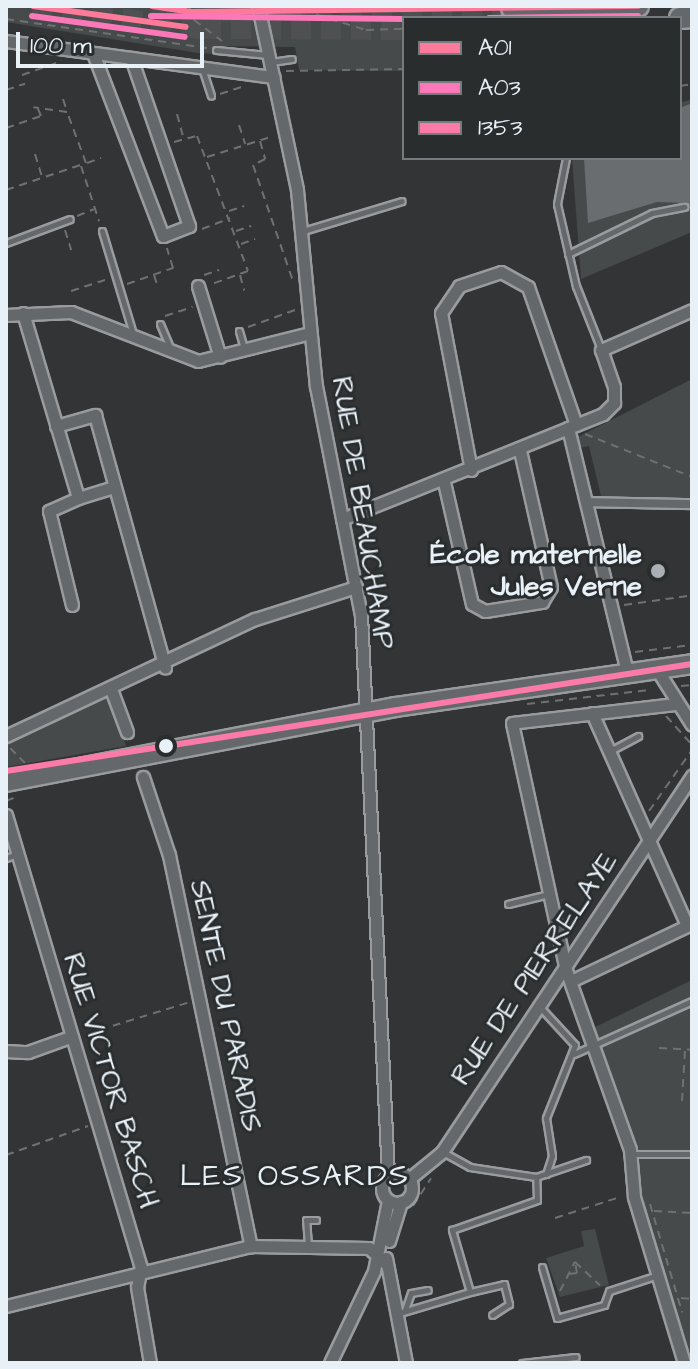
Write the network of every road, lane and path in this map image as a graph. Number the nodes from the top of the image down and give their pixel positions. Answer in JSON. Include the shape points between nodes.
{"nodes":[{"id":1,"x":189,"y":6,"type":"edge"},
{"id":2,"x":258,"y":6,"type":"edge"},
{"id":3,"x":289,"y":6,"type":"edge"},
{"id":4,"x":638,"y":6,"type":"edge"},
{"id":5,"x":512,"y":8,"type":"edge"},
{"id":6,"x":6,"y":19,"type":"edge"},
{"id":7,"x":402,"y":29,"type":"edge"},
{"id":8,"x":110,"y":33,"type":"junction"},
{"id":9,"x":6,"y":41,"type":"edge"},
{"id":10,"x":109,"y":42,"type":"dead end"},
{"id":11,"x":213,"y":49,"type":"joint"},
{"id":12,"x":69,"y":50,"type":"junction"},
{"id":13,"x":235,"y":52,"type":"junction"},
{"id":14,"x":93,"y":53,"type":"junction"},
{"id":15,"x":131,"y":58,"type":"junction"},
{"id":16,"x":292,"y":59,"type":"dead end"},
{"id":17,"x":272,"y":67,"type":"junction"},
{"id":18,"x":202,"y":68,"type":"junction"},
{"id":19,"x":402,"y":69,"type":"edge"},
{"id":20,"x":22,"y":75,"type":"dead end"},
{"id":21,"x":25,"y":84,"type":"dead end"},
{"id":22,"x":244,"y":87,"type":"dead end"},
{"id":23,"x":6,"y":90,"type":"edge"},
{"id":24,"x":211,"y":96,"type":"joint"},
{"id":25,"x":63,"y":99,"type":"dead end"},
{"id":26,"x":33,"y":107,"type":"dead end"},
{"id":27,"x":38,"y":108,"type":"junction"},
{"id":28,"x":67,"y":112,"type":"junction"},
{"id":29,"x":177,"y":114,"type":"dead end"},
{"id":30,"x":239,"y":125,"type":"dead end"},
{"id":31,"x":6,"y":128,"type":"edge"},
{"id":32,"x":286,"y":132,"type":"junction"},
{"id":33,"x":183,"y":138,"type":"junction"},
{"id":34,"x":260,"y":141,"type":"junction"},
{"id":35,"x":245,"y":145,"type":"junction"},
{"id":36,"x":162,"y":146,"type":"junction"},
{"id":37,"x":35,"y":154,"type":"dead end"},
{"id":38,"x":206,"y":157,"type":"junction"},
{"id":39,"x":101,"y":158,"type":"dead end"},
{"id":40,"x":566,"y":160,"type":"edge"},
{"id":41,"x":86,"y":163,"type":"junction"},
{"id":42,"x":80,"y":165,"type":"junction"},
{"id":43,"x":43,"y":178,"type":"junction"},
{"id":44,"x":6,"y":190,"type":"edge"},
{"id":45,"x":402,"y":201,"type":"dead end"},
{"id":46,"x":244,"y":206,"type":"dead end"},
{"id":47,"x":684,"y":207,"type":"dead end"},
{"id":48,"x":95,"y":208,"type":"junction"},
{"id":49,"x":228,"y":212,"type":"junction"},
{"id":50,"x":231,"y":218,"type":"junction"},
{"id":51,"x":70,"y":219,"type":"joint"},
{"id":52,"x":62,"y":222,"type":"junction"},
{"id":53,"x":189,"y":226,"type":"junction"},
{"id":54,"x":251,"y":226,"type":"dead end"},
{"id":55,"x":102,"y":231,"type":"joint"},
{"id":56,"x":235,"y":231,"type":"junction"},
{"id":57,"x":302,"y":231,"type":"junction"},
{"id":58,"x":163,"y":236,"type":"junction"},
{"id":59,"x":255,"y":239,"type":"dead end"},
{"id":60,"x":6,"y":243,"type":"edge"},
{"id":61,"x":240,"y":244,"type":"junction"},
{"id":62,"x":71,"y":250,"type":"dead end"},
{"id":63,"x":568,"y":254,"type":"junction"},
{"id":64,"x":154,"y":274,"type":"junction"},
{"id":65,"x":239,"y":274,"type":"junction"},
{"id":66,"x":116,"y":277,"type":"junction"},
{"id":67,"x":157,"y":284,"type":"dead end"},
{"id":68,"x":118,"y":287,"type":"junction"},
{"id":69,"x":198,"y":287,"type":"joint"},
{"id":70,"x":296,"y":289,"type":"dead end"},
{"id":71,"x":244,"y":290,"type":"dead end"},
{"id":72,"x":71,"y":291,"type":"dead end"},
{"id":73,"x":203,"y":304,"type":"junction"},
{"id":74,"x":301,"y":304,"type":"dead end"},
{"id":75,"x":692,"y":310,"type":"edge"},
{"id":76,"x":23,"y":313,"type":"junction"},
{"id":77,"x":6,"y":315,"type":"edge"},
{"id":78,"x":160,"y":324,"type":"joint"},
{"id":79,"x":239,"y":331,"type":"joint"},
{"id":80,"x":310,"y":333,"type":"junction"},
{"id":81,"x":134,"y":335,"type":"junction"},
{"id":82,"x":245,"y":350,"type":"junction"},
{"id":83,"x":601,"y":350,"type":"junction"},
{"id":84,"x":172,"y":352,"type":"junction"},
{"id":85,"x":220,"y":357,"type":"junction"},
{"id":86,"x":56,"y":426,"type":"junction"},
{"id":87,"x":572,"y":427,"type":"junction"},
{"id":88,"x":520,"y":451,"type":"junction"},
{"id":89,"x":471,"y":470,"type":"junction"},
{"id":90,"x":692,"y":477,"type":"edge"},
{"id":91,"x":444,"y":482,"type":"junction"},
{"id":92,"x":110,"y":488,"type":"junction"},
{"id":93,"x":78,"y":498,"type":"junction"},
{"id":94,"x":585,"y":502,"type":"junction"},
{"id":95,"x":692,"y":504,"type":"edge"},
{"id":96,"x":342,"y":519,"type":"junction"},
{"id":97,"x":356,"y":587,"type":"junction"},
{"id":98,"x":687,"y":596,"type":"dead end"},
{"id":99,"x":72,"y":605,"type":"dead end"},
{"id":100,"x":611,"y":608,"type":"junction"},
{"id":101,"x":692,"y":645,"type":"edge"},
{"id":102,"x":626,"y":663,"type":"junction"},
{"id":103,"x":692,"y":664,"type":"edge"},
{"id":104,"x":165,"y":667,"type":"junction"},
{"id":105,"x":656,"y":668,"type":"junction"},
{"id":106,"x":111,"y":689,"type":"junction"},
{"id":107,"x":675,"y":704,"type":"junction"},
{"id":108,"x":658,"y":706,"type":"junction"},
{"id":109,"x":365,"y":713,"type":"junction"},
{"id":110,"x":592,"y":713,"type":"junction"},
{"id":111,"x":692,"y":725,"type":"edge"},
{"id":112,"x":127,"y":732,"type":"dead end"},
{"id":113,"x":6,"y":736,"type":"edge"},
{"id":114,"x":638,"y":736,"type":"dead end"},
{"id":115,"x":692,"y":748,"type":"edge"},
{"id":116,"x":609,"y":751,"type":"junction"},
{"id":117,"x":82,"y":764,"type":"junction"},
{"id":118,"x":6,"y":771,"type":"edge"},
{"id":119,"x":692,"y":776,"type":"edge"},
{"id":120,"x":143,"y":777,"type":"dead end"},
{"id":121,"x":6,"y":782,"type":"edge"},
{"id":122,"x":6,"y":815,"type":"edge"},
{"id":123,"x":641,"y":823,"type":"junction"},
{"id":124,"x":649,"y":842,"type":"junction"},
{"id":125,"x":12,"y":856,"type":"edge"},
{"id":126,"x":549,"y":894,"type":"junction"},
{"id":127,"x":508,"y":904,"type":"dead end"},
{"id":128,"x":690,"y":924,"type":"edge"},
{"id":129,"x":570,"y":975,"type":"junction"},
{"id":130,"x":199,"y":1000,"type":"junction"},
{"id":131,"x":692,"y":1002,"type":"edge"},
{"id":132,"x":537,"y":1005,"type":"junction"},
{"id":133,"x":71,"y":1038,"type":"junction"},
{"id":134,"x":596,"y":1045,"type":"junction"},
{"id":135,"x":659,"y":1048,"type":"dead end"},
{"id":136,"x":685,"y":1050,"type":"junction"},
{"id":137,"x":692,"y":1050,"type":"edge"},
{"id":138,"x":6,"y":1051,"type":"edge"},
{"id":139,"x":574,"y":1054,"type":"junction"},
{"id":140,"x":682,"y":1101,"type":"dead end"},
{"id":141,"x":99,"y":1122,"type":"junction"},
{"id":142,"x":630,"y":1150,"type":"junction"},
{"id":143,"x":442,"y":1152,"type":"junction"},
{"id":144,"x":692,"y":1154,"type":"edge"},
{"id":145,"x":6,"y":1155,"type":"edge"},
{"id":146,"x":586,"y":1160,"type":"dead end"},
{"id":147,"x":546,"y":1174,"type":"junction"},
{"id":148,"x":388,"y":1176,"type":"junction"},
{"id":149,"x":536,"y":1177,"type":"junction"},
{"id":150,"x":409,"y":1179,"type":"junction"},
{"id":151,"x":634,"y":1197,"type":"junction"},
{"id":152,"x":395,"y":1201,"type":"junction"},
{"id":153,"x":653,"y":1211,"type":"dead end"},
{"id":154,"x":692,"y":1213,"type":"edge"},
{"id":155,"x":555,"y":1218,"type":"dead end"},
{"id":156,"x":316,"y":1220,"type":"dead end"},
{"id":157,"x":251,"y":1246,"type":"junction"},
{"id":158,"x":308,"y":1247,"type":"junction"},
{"id":159,"x":381,"y":1260,"type":"junction"},
{"id":160,"x":575,"y":1262,"type":"junction"},
{"id":161,"x":542,"y":1267,"type":"dead end"},
{"id":162,"x":139,"y":1275,"type":"junction"},
{"id":163,"x":567,"y":1275,"type":"junction"},
{"id":164,"x":659,"y":1275,"type":"junction"},
{"id":165,"x":428,"y":1290,"type":"dead end"},
{"id":166,"x":609,"y":1291,"type":"junction"},
{"id":167,"x":470,"y":1292,"type":"junction"},
{"id":168,"x":364,"y":1293,"type":"junction"},
{"id":169,"x":389,"y":1293,"type":"junction"},
{"id":170,"x":551,"y":1297,"type":"junction"},
{"id":171,"x":679,"y":1298,"type":"dead end"},
{"id":172,"x":692,"y":1299,"type":"edge"},
{"id":173,"x":6,"y":1306,"type":"edge"},
{"id":174,"x":400,"y":1313,"type":"junction"},
{"id":175,"x":492,"y":1315,"type":"dead end"},
{"id":176,"x":576,"y":1357,"type":"dead end"},
{"id":177,"x":150,"y":1363,"type":"edge"},
{"id":178,"x":330,"y":1363,"type":"edge"},
{"id":179,"x":406,"y":1363,"type":"edge"},
{"id":180,"x":522,"y":1363,"type":"edge"},
{"id":181,"x":684,"y":1363,"type":"edge"}],
"edges":[{"from":1,"to":13,"type":"path","via":[[194,20]]},
{"from":2,"to":17,"type":"street","name":"RUE DE BEAUCHAMP"},
{"from":3,"to":7,"type":"path","via":[[366,30]]},
{"from":4,"to":5,"type":"highway"},
{"from":6,"to":8,"type":"path"},
{"from":8,"to":10,"type":"path"},
{"from":8,"to":11,"type":"path"},
{"from":9,"to":12,"type":"street"},
{"from":11,"to":13,"type":"lane"},
{"from":12,"to":14,"type":"street"},
{"from":12,"to":20,"type":"path","via":[[67,60]]},
{"from":13,"to":17,"type":"lane"},
{"from":14,"to":15,"type":"street"},
{"from":14,"to":58,"type":"street"},
{"from":15,"to":18,"type":"street"},
{"from":15,"to":36,"type":"street"},
{"from":16,"to":17,"type":"lane"},
{"from":17,"to":18,"type":"street"},
{"from":17,"to":19,"type":"path"},
{"from":17,"to":32,"type":"street","name":"RUE DE BEAUCHAMP"},
{"from":18,"to":24,"type":"lane"},
{"from":21,"to":23,"type":"path"},
{"from":22,"to":24,"type":"path"},
{"from":25,"to":28,"type":"path"},
{"from":26,"to":27,"type":"path"},
{"from":27,"to":28,"type":"path"},
{"from":27,"to":31,"type":"path","via":[[41,116]]},
{"from":28,"to":41,"type":"path"},
{"from":29,"to":33,"type":"path"},
{"from":30,"to":35,"type":"path"},
{"from":32,"to":34,"type":"path"},
{"from":32,"to":57,"type":"street","name":"RUE DE BEAUCHAMP"},
{"from":33,"to":36,"type":"path"},
{"from":33,"to":38,"type":"path","via":[[197,136]]},
{"from":34,"to":35,"type":"path"},
{"from":34,"to":70,"type":"path","via":[[265,159],[253,165]]},
{"from":35,"to":38,"type":"path"},
{"from":36,"to":53,"type":"street"},
{"from":37,"to":43,"type":"path"},
{"from":38,"to":49,"type":"path"},
{"from":39,"to":41,"type":"path"},
{"from":40,"to":63,"type":"lane","via":[[557,204]]},
{"from":41,"to":42,"type":"path"},
{"from":42,"to":43,"type":"path"},
{"from":42,"to":48,"type":"path"},
{"from":43,"to":44,"type":"path"},
{"from":45,"to":57,"type":"lane"},
{"from":46,"to":49,"type":"path"},
{"from":47,"to":63,"type":"lane","via":[[652,213]]},
{"from":48,"to":51,"type":"path"},
{"from":48,"to":55,"type":"path"},
{"from":49,"to":50,"type":"path"},
{"from":50,"to":53,"type":"path","via":[[192,233]]},
{"from":50,"to":56,"type":"path"},
{"from":51,"to":52,"type":"lane"},
{"from":52,"to":60,"type":"lane"},
{"from":52,"to":62,"type":"path"},
{"from":53,"to":58,"type":"street"},
{"from":54,"to":56,"type":"path"},
{"from":55,"to":66,"type":"lane"},
{"from":56,"to":61,"type":"path"},
{"from":57,"to":80,"type":"street","name":"RUE DE BEAUCHAMP"},
{"from":58,"to":64,"type":"path","via":[[173,268]]},
{"from":59,"to":61,"type":"path"},
{"from":61,"to":65,"type":"path","via":[[248,271]]},
{"from":63,"to":83,"type":"lane"},
{"from":64,"to":67,"type":"path"},
{"from":64,"to":68,"type":"path"},
{"from":65,"to":69,"type":"path"},
{"from":65,"to":71,"type":"path"},
{"from":66,"to":68,"type":"lane"},
{"from":66,"to":72,"type":"path"},
{"from":68,"to":81,"type":"lane"},
{"from":69,"to":73,"type":"street"},
{"from":73,"to":78,"type":"path","via":[[159,318]]},
{"from":73,"to":85,"type":"street"},
{"from":74,"to":79,"type":"path"},
{"from":75,"to":83,"type":"street"},
{"from":76,"to":77,"type":"street"},
{"from":76,"to":81,"type":"street","via":[[71,312]]},
{"from":76,"to":86,"type":"street"},
{"from":78,"to":84,"type":"lane"},
{"from":79,"to":82,"type":"lane"},
{"from":80,"to":82,"type":"street"},
{"from":80,"to":96,"type":"street","name":"RUE DE BEAUCHAMP"},
{"from":81,"to":84,"type":"street"},
{"from":82,"to":85,"type":"street"},
{"from":83,"to":87,"type":"street","via":[[614,403]]},
{"from":84,"to":85,"type":"street","via":[[198,361]]},
{"from":86,"to":92,"type":"street","via":[[95,415],[113,475]]},
{"from":86,"to":93,"type":"street"},
{"from":87,"to":88,"type":"street"},
{"from":87,"to":89,"type":"street","via":[[528,287],[501,272],[459,286],[441,313]]},
{"from":87,"to":90,"type":"path"},
{"from":87,"to":94,"type":"street"},
{"from":88,"to":89,"type":"street"},
{"from":88,"to":91,"type":"street","via":[[551,587],[542,602],[485,611],[472,604]]},
{"from":89,"to":91,"type":"street"},
{"from":91,"to":96,"type":"street"},
{"from":92,"to":93,"type":"street"},
{"from":92,"to":104,"type":"street"},
{"from":93,"to":99,"type":"street","via":[[49,511]]},
{"from":94,"to":95,"type":"street"},
{"from":94,"to":100,"type":"street"},
{"from":96,"to":97,"type":"street","name":"RUE DE BEAUCHAMP"},
{"from":97,"to":104,"type":"street","via":[[255,619]]},
{"from":97,"to":109,"type":"street","name":"RUE DE BEAUCHAMP"},
{"from":98,"to":100,"type":"path"},
{"from":100,"to":102,"type":"street"},
{"from":101,"to":102,"type":"path"},
{"from":102,"to":105,"type":"main road"},
{"from":102,"to":109,"type":"main road"},
{"from":103,"to":105,"type":"main road"},
{"from":104,"to":106,"type":"street"},
{"from":105,"to":107,"type":"street"},
{"from":106,"to":112,"type":"street"},
{"from":106,"to":113,"type":"street"},
{"from":107,"to":108,"type":"street"},
{"from":107,"to":111,"type":"street"},
{"from":108,"to":110,"type":"street"},
{"from":108,"to":115,"type":"path"},
{"from":109,"to":117,"type":"main road"},
{"from":109,"to":148,"type":"street","name":"RUE DE BEAUCHAMP"},
{"from":110,"to":116,"type":"street"},
{"from":110,"to":126,"type":"street","via":[[512,723]]},
{"from":114,"to":116,"type":"lane"},
{"from":115,"to":123,"type":"path"},
{"from":116,"to":123,"type":"street"},
{"from":117,"to":118,"type":"main road"},
{"from":117,"to":121,"type":"main road"},
{"from":119,"to":124,"type":"street","name":"RUE DE PIERRELAYE"},
{"from":120,"to":130,"type":"street","name":"SENTE DU PARADIS","via":[[169,855]]},
{"from":122,"to":125,"type":"street","name":"RUE VICTOR BASCH"},
{"from":123,"to":124,"type":"street"},
{"from":124,"to":128,"type":"street"},
{"from":124,"to":129,"type":"street","name":"RUE DE PIERRELAYE"},
{"from":125,"to":133,"type":"street","name":"RUE VICTOR BASCH"},
{"from":126,"to":127,"type":"lane"},
{"from":126,"to":129,"type":"street"},
{"from":128,"to":129,"type":"street"},
{"from":129,"to":132,"type":"street","name":"RUE DE PIERRELAYE"},
{"from":129,"to":134,"type":"street"},
{"from":130,"to":133,"type":"path"},
{"from":130,"to":157,"type":"street","name":"SENTE DU PARADIS"},
{"from":131,"to":134,"type":"lane"},
{"from":132,"to":139,"type":"lane","via":[[568,1031]]},
{"from":132,"to":143,"type":"street","name":"RUE DE PIERRELAYE"},
{"from":133,"to":138,"type":"street","via":[[28,1052]]},
{"from":133,"to":141,"type":"street","name":"RUE VICTOR BASCH"},
{"from":134,"to":139,"type":"lane"},
{"from":134,"to":142,"type":"street"},
{"from":135,"to":136,"type":"path"},
{"from":136,"to":137,"type":"path"},
{"from":136,"to":140,"type":"path"},
{"from":139,"to":147,"type":"lane","via":[[548,1107]]},
{"from":141,"to":145,"type":"path"},
{"from":141,"to":162,"type":"street","name":"RUE VICTOR BASCH"},
{"from":142,"to":144,"type":"lane"},
{"from":142,"to":151,"type":"street"},
{"from":143,"to":149,"type":"lane","via":[[470,1167]]},
{"from":143,"to":150,"type":"street","name":"RUE DE PIERRELAYE"},
{"from":146,"to":147,"type":"lane"},
{"from":147,"to":149,"type":"lane"},
{"from":148,"to":150,"type":"street"},
{"from":148,"to":152,"type":"street","name":"RUE DE BEAUCHAMP","via":[[382,1186]]},
{"from":149,"to":167,"type":"lane","via":[[533,1205],[452,1230]]},
{"from":150,"to":152,"type":"street","via":[[410,1195]]},
{"from":151,"to":155,"type":"path"},
{"from":151,"to":164,"type":"street"},
{"from":152,"to":159,"type":"street"},
{"from":153,"to":154,"type":"path"},
{"from":156,"to":158,"type":"lane","via":[[306,1220]]},
{"from":157,"to":158,"type":"street"},
{"from":157,"to":162,"type":"street"},
{"from":158,"to":159,"type":"street","via":[[369,1248]]},
{"from":159,"to":168,"type":"street"},
{"from":159,"to":169,"type":"street"},
{"from":160,"to":163,"type":"path"},
{"from":160,"to":163,"type":"path","via":[[577,1273]]},
{"from":160,"to":166,"type":"path"},
{"from":161,"to":170,"type":"lane"},
{"from":162,"to":173,"type":"street"},
{"from":162,"to":177,"type":"street","name":"RUE VICTOR BASCH"},
{"from":163,"to":170,"type":"path","via":[[568,1283]]},
{"from":164,"to":166,"type":"lane"},
{"from":164,"to":181,"type":"street"},
{"from":165,"to":174,"type":"lane","via":[[411,1293]]},
{"from":166,"to":170,"type":"lane","via":[[604,1305],[557,1318]]},
{"from":167,"to":174,"type":"lane"},
{"from":167,"to":175,"type":"lane","via":[[504,1284],[509,1304]]},
{"from":168,"to":169,"type":"street","via":[[380,1285]]},
{"from":168,"to":178,"type":"street"},
{"from":169,"to":174,"type":"street"},
{"from":171,"to":172,"type":"path"},
{"from":174,"to":179,"type":"street"},
{"from":176,"to":180,"type":"lane"}]}
